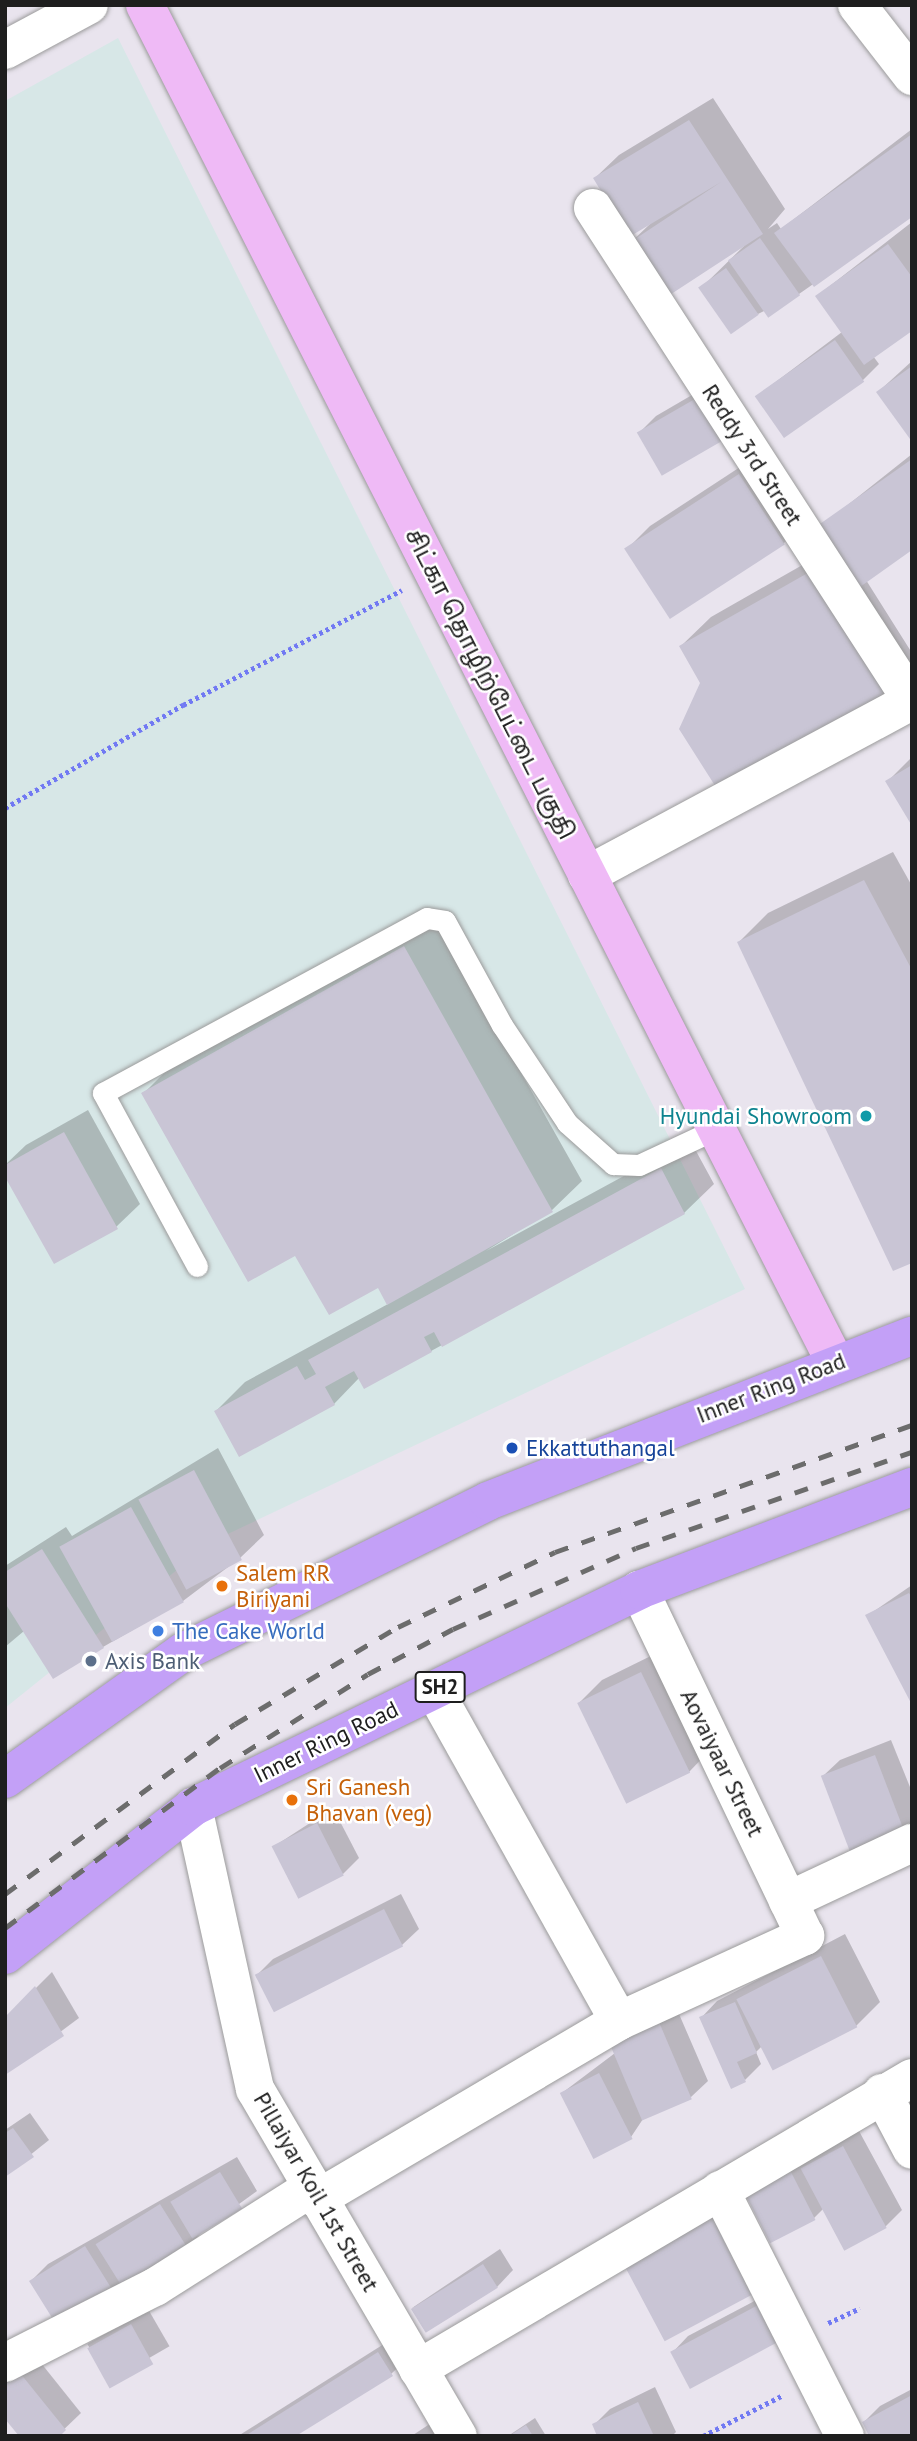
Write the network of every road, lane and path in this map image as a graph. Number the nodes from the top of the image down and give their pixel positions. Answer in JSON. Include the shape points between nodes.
{"nodes":[{"id":1,"x":89,"y":5,"type":"edge"},
{"id":2,"x":145,"y":5,"type":"edge"},
{"id":3,"x":857,"y":5,"type":"edge"},
{"id":4,"x":5,"y":50,"type":"edge"},
{"id":5,"x":912,"y":76,"type":"edge"},
{"id":6,"x":593,"y":208,"type":"dead end"},
{"id":7,"x":434,"y":574,"type":"junction"},
{"id":8,"x":912,"y":701,"type":"edge"},
{"id":9,"x":5,"y":808,"type":"edge"},
{"id":10,"x":587,"y":875,"type":"junction"},
{"id":11,"x":716,"y":1129,"type":"junction"},
{"id":12,"x":197,"y":1266,"type":"dead end"},
{"id":13,"x":912,"y":1336,"type":"edge"},
{"id":14,"x":835,"y":1362,"type":"junction"},
{"id":15,"x":912,"y":1487,"type":"edge"},
{"id":16,"x":639,"y":1590,"type":"junction"},
{"id":17,"x":434,"y":1690,"type":"junction"},
{"id":18,"x":5,"y":1779,"type":"edge"},
{"id":19,"x":193,"y":1807,"type":"junction"},
{"id":20,"x":912,"y":1843,"type":"edge"},
{"id":21,"x":788,"y":1901,"type":"junction"},
{"id":22,"x":5,"y":1955,"type":"edge"},
{"id":23,"x":619,"y":2021,"type":"junction"},
{"id":24,"x":897,"y":2085,"type":"edge"},
{"id":25,"x":912,"y":2150,"type":"edge"},
{"id":26,"x":720,"y":2190,"type":"junction"},
{"id":27,"x":314,"y":2194,"type":"junction"},
{"id":28,"x":5,"y":2363,"type":"edge"},
{"id":29,"x":418,"y":2370,"type":"junction"},
{"id":30,"x":816,"y":2379,"type":"junction"},
{"id":31,"x":458,"y":2436,"type":"edge"},
{"id":32,"x":703,"y":2436,"type":"edge"},
{"id":33,"x":845,"y":2436,"type":"edge"}],
"edges":[{"from":1,"to":4,"type":"street"},
{"from":2,"to":7,"type":"street","name":"சிட்கா தொழிற்பேட்டை பகுதி"},
{"from":3,"to":5,"type":"street"},
{"from":6,"to":8,"type":"street","name":"Reddy 3rd Street"},
{"from":7,"to":9,"type":"path","via":[[183,705]]},
{"from":7,"to":10,"type":"street","name":"சிட்கா தொழிற்பேட்டை பகுதி"},
{"from":8,"to":10,"type":"street"},
{"from":10,"to":11,"type":"street","name":"சிட்கா தொழிற்பேட்டை பகுதி"},
{"from":11,"to":12,"type":"lane","via":[[639,1165],[613,1164],[567,1123],[502,1025],[446,921],[427,918],[103,1093]]},
{"from":11,"to":14,"type":"street","name":"சிட்கா தொழிற்பேட்டை பகுதி"},
{"from":13,"to":14,"type":"main road","name":"Inner Ring Road"},
{"from":14,"to":18,"type":"main road","name":"Inner Ring Road","via":[[488,1501],[183,1652]]},
{"from":15,"to":16,"type":"main road","name":"Inner Ring Road","number":"SH2"},
{"from":16,"to":17,"type":"main road","name":"Inner Ring Road","number":"SH2"},
{"from":16,"to":21,"type":"street","name":"Aovaiyaar Street"},
{"from":17,"to":19,"type":"main road","name":"Inner Ring Road","number":"SH2"},
{"from":17,"to":23,"type":"street"},
{"from":19,"to":22,"type":"main road","name":"Inner Ring Road","number":"SH2"},
{"from":19,"to":27,"type":"street","name":"Pillaiyar Koil 1st Street","via":[[255,2089]]},
{"from":20,"to":21,"type":"street"},
{"from":21,"to":23,"type":"street","name":"Aovaiyaar Street","via":[[805,1936]]},
{"from":23,"to":27,"type":"street"},
{"from":24,"to":25,"type":"street"},
{"from":24,"to":26,"type":"street"},
{"from":26,"to":29,"type":"street"},
{"from":26,"to":30,"type":"street"},
{"from":27,"to":28,"type":"street","via":[[155,2287]]},
{"from":27,"to":29,"type":"street","name":"Pillaiyar Koil 1st Street"},
{"from":29,"to":31,"type":"street","name":"Pillaiyar Koil 1st Street"},
{"from":30,"to":32,"type":"path"},
{"from":30,"to":33,"type":"street"}]}
